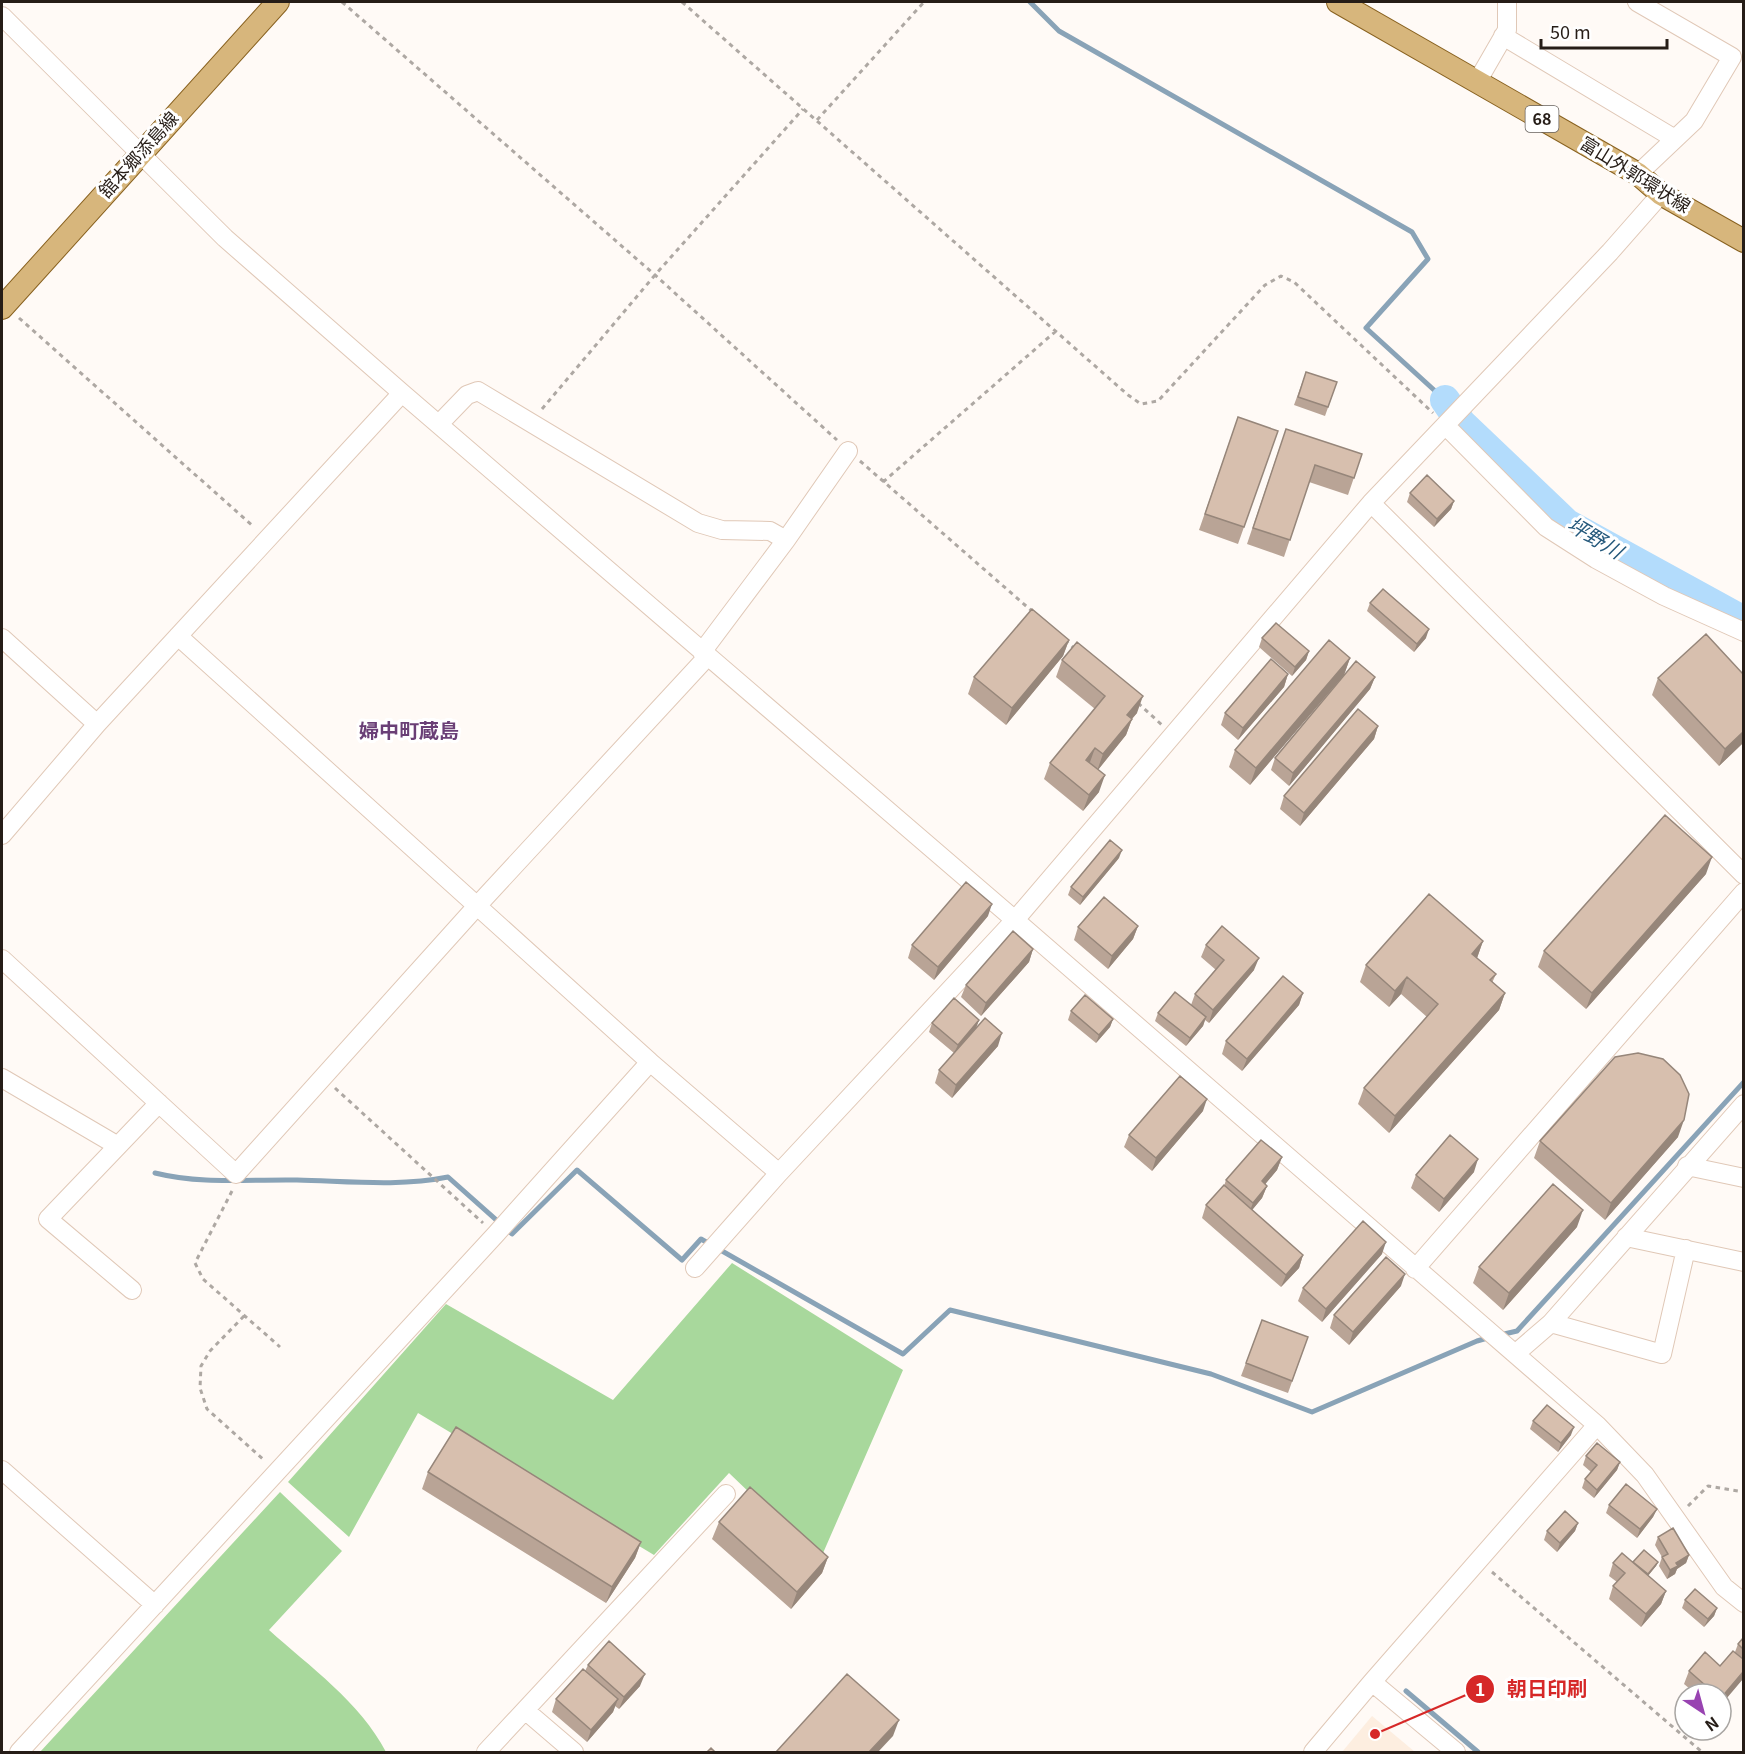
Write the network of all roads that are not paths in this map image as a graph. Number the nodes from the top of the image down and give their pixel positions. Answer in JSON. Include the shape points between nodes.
{"nodes":[{"id":1,"x":278,"y":2,"type":"edge"},
{"id":2,"x":1338,"y":2,"type":"edge"},
{"id":3,"x":1507,"y":2,"type":"edge"},
{"id":4,"x":1637,"y":2,"type":"edge"},
{"id":5,"x":2,"y":16,"type":"edge"},
{"id":6,"x":1503,"y":36,"type":"junction"},
{"id":7,"x":1477,"y":81,"type":"junction"},
{"id":8,"x":1675,"y":139,"type":"junction"},
{"id":9,"x":141,"y":154,"type":"junction"},
{"id":10,"x":1638,"y":174,"type":"junction"},
{"id":11,"x":1661,"y":194,"type":"junction"},
{"id":12,"x":1743,"y":241,"type":"edge"},
{"id":13,"x":3,"y":307,"type":"edge"},
{"id":14,"x":402,"y":393,"type":"junction"},
{"id":15,"x":439,"y":424,"type":"junction"},
{"id":16,"x":1446,"y":426,"type":"junction"},
{"id":17,"x":848,"y":451,"type":"road end"},
{"id":18,"x":1371,"y":503,"type":"junction"},
{"id":19,"x":786,"y":540,"type":"junction"},
{"id":20,"x":1743,"y":632,"type":"edge"},
{"id":21,"x":178,"y":636,"type":"junction"},
{"id":22,"x":2,"y":638,"type":"edge"},
{"id":23,"x":705,"y":654,"type":"junction"},
{"id":24,"x":97,"y":724,"type":"junction"},
{"id":25,"x":2,"y":835,"type":"edge"},
{"id":26,"x":1743,"y":875,"type":"edge"},
{"id":27,"x":1743,"y":892,"type":"edge"},
{"id":28,"x":476,"y":907,"type":"junction"},
{"id":29,"x":1015,"y":920,"type":"junction"},
{"id":30,"x":2,"y":959,"type":"edge"},
{"id":31,"x":650,"y":1062,"type":"junction"},
{"id":32,"x":2,"y":1078,"type":"edge"},
{"id":33,"x":159,"y":1103,"type":"junction"},
{"id":34,"x":1743,"y":1104,"type":"edge"},
{"id":35,"x":118,"y":1146,"type":"junction"},
{"id":36,"x":1687,"y":1166,"type":"junction"},
{"id":37,"x":779,"y":1173,"type":"junction"},
{"id":38,"x":1743,"y":1178,"type":"edge"},
{"id":39,"x":1626,"y":1237,"type":"junction"},
{"id":40,"x":1686,"y":1249,"type":"junction"},
{"id":41,"x":1743,"y":1262,"type":"edge"},
{"id":42,"x":695,"y":1268,"type":"dead end"},
{"id":43,"x":1415,"y":1269,"type":"junction"},
{"id":44,"x":132,"y":1290,"type":"dead end"},
{"id":45,"x":1551,"y":1323,"type":"junction"},
{"id":46,"x":1515,"y":1354,"type":"junction"},
{"id":47,"x":1597,"y":1425,"type":"junction"},
{"id":48,"x":2,"y":1470,"type":"edge"},
{"id":49,"x":726,"y":1494,"type":"dead end"},
{"id":50,"x":1743,"y":1603,"type":"edge"},
{"id":51,"x":155,"y":1605,"type":"junction"},
{"id":52,"x":1372,"y":1682,"type":"junction"},
{"id":53,"x":526,"y":1711,"type":"junction"},
{"id":54,"x":19,"y":1752,"type":"edge"},
{"id":55,"x":486,"y":1752,"type":"edge"},
{"id":56,"x":574,"y":1752,"type":"edge"},
{"id":57,"x":1313,"y":1752,"type":"edge"},
{"id":58,"x":1456,"y":1752,"type":"edge"}],
"edges":[{"from":1,"to":9,"type":"main road","name":"舘本郷添島線"},
{"from":2,"to":7,"type":"main road","name":"富山外郭環状線","number":"68"},
{"from":3,"to":6,"type":"street","via":[[1507,30]]},
{"from":4,"to":8,"type":"street","via":[[1732,57],[1694,121]]},
{"from":5,"to":9,"type":"street"},
{"from":6,"to":7,"type":"street"},
{"from":6,"to":8,"type":"street"},
{"from":7,"to":10,"type":"main road","name":"富山外郭環状線","number":"68"},
{"from":8,"to":10,"type":"street"},
{"from":9,"to":13,"type":"main road","name":"舘本郷添島線"},
{"from":9,"to":14,"type":"street","via":[[225,238]]},
{"from":10,"to":11,"type":"main road","name":"富山外郭環状線","number":"68"},
{"from":11,"to":12,"type":"main road","name":"富山外郭環状線","number":"68"},
{"from":11,"to":16,"type":"street"},
{"from":14,"to":15,"type":"street"},
{"from":14,"to":21,"type":"street"},
{"from":15,"to":19,"type":"street","via":[[467,395],[478,391],[698,523],[722,531],[771,531]]},
{"from":15,"to":23,"type":"street"},
{"from":16,"to":18,"type":"street"},
{"from":16,"to":20,"type":"street","via":[[1546,527],[1664,596]]},
{"from":17,"to":19,"type":"street"},
{"from":18,"to":26,"type":"street"},
{"from":18,"to":29,"type":"street"},
{"from":19,"to":23,"type":"street"},
{"from":21,"to":24,"type":"street"},
{"from":21,"to":28,"type":"street"},
{"from":22,"to":24,"type":"street"},
{"from":23,"to":28,"type":"street"},
{"from":23,"to":29,"type":"street"},
{"from":24,"to":25,"type":"street"},
{"from":27,"to":43,"type":"street"},
{"from":28,"to":31,"type":"street"},
{"from":28,"to":33,"type":"street","via":[[236,1174]]},
{"from":29,"to":37,"type":"street"},
{"from":29,"to":43,"type":"street"},
{"from":30,"to":33,"type":"street"},
{"from":31,"to":37,"type":"street"},
{"from":31,"to":51,"type":"street"},
{"from":32,"to":35,"type":"street"},
{"from":33,"to":35,"type":"street"},
{"from":34,"to":36,"type":"street"},
{"from":35,"to":44,"type":"street","via":[[48,1219]]},
{"from":36,"to":38,"type":"street"},
{"from":36,"to":39,"type":"street"},
{"from":37,"to":42,"type":"street"},
{"from":39,"to":40,"type":"street"},
{"from":39,"to":45,"type":"street"},
{"from":40,"to":41,"type":"street"},
{"from":40,"to":45,"type":"street","via":[[1662,1354]]},
{"from":43,"to":46,"type":"street"},
{"from":45,"to":46,"type":"street"},
{"from":46,"to":47,"type":"street"},
{"from":47,"to":50,"type":"street","via":[[1645,1475],[1724,1587]]},
{"from":47,"to":52,"type":"street"},
{"from":48,"to":51,"type":"street"},
{"from":49,"to":53,"type":"street"},
{"from":51,"to":54,"type":"street"},
{"from":52,"to":57,"type":"street"},
{"from":52,"to":58,"type":"street"},
{"from":53,"to":55,"type":"street"},
{"from":53,"to":56,"type":"street"}]}
